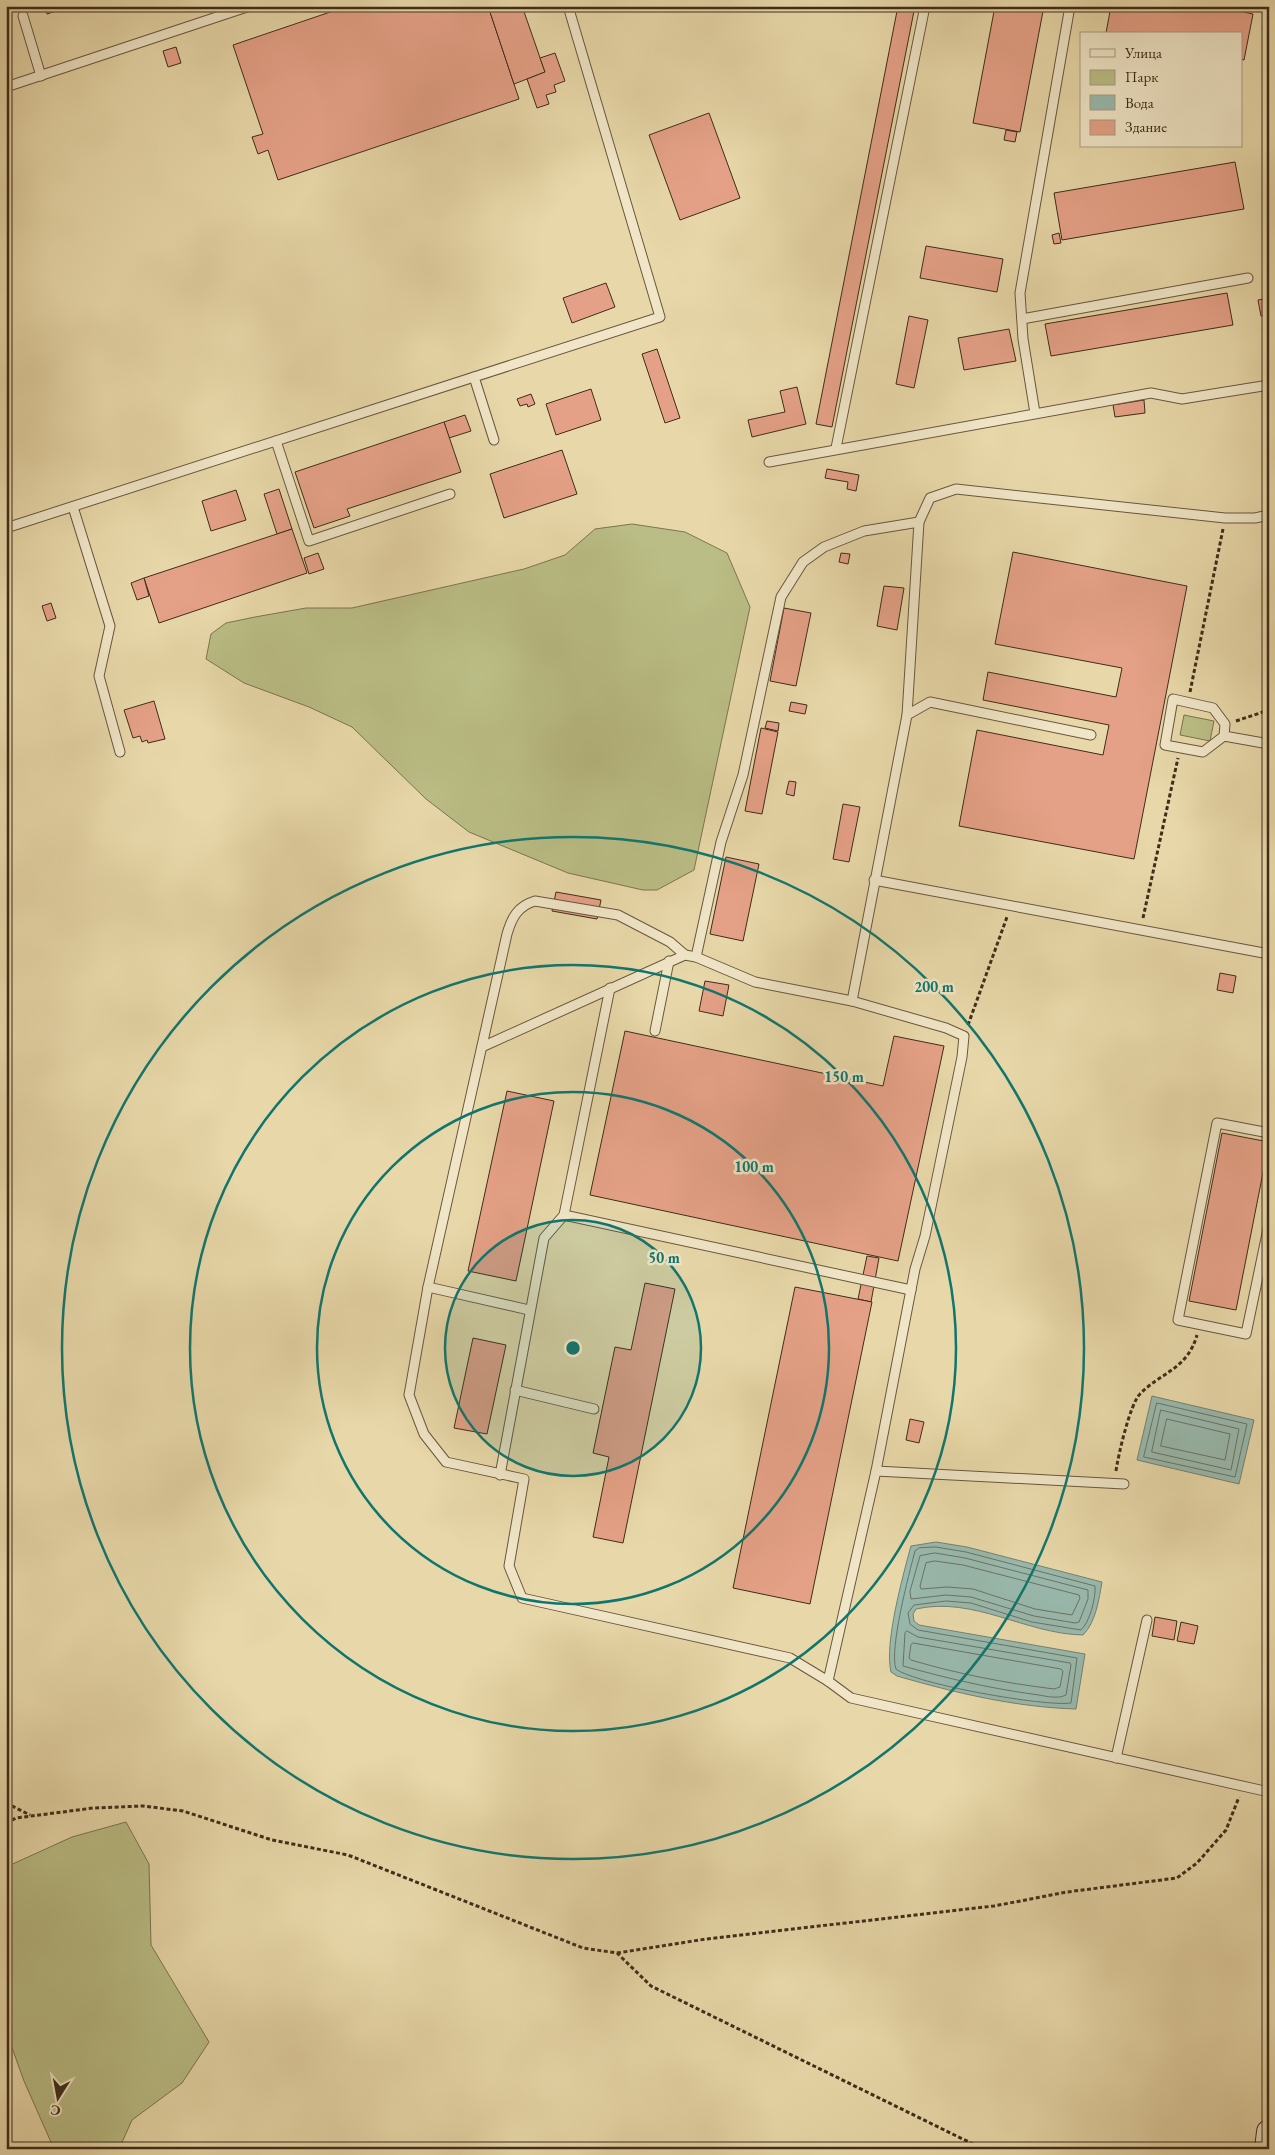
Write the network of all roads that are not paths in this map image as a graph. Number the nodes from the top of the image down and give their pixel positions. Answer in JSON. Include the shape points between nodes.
{"nodes":[{"id":1,"x":250,"y":6,"type":"edge"},
{"id":2,"x":568,"y":6,"type":"edge"},
{"id":3,"x":925,"y":6,"type":"edge"},
{"id":4,"x":1070,"y":6,"type":"edge"},
{"id":5,"x":23,"y":16,"type":"dead end"},
{"id":6,"x":41,"y":76,"type":"junction"},
{"id":7,"x":6,"y":87,"type":"edge"},
{"id":8,"x":1248,"y":278,"type":"dead end"},
{"id":9,"x":1022,"y":319,"type":"junction"},
{"id":10,"x":474,"y":377,"type":"junction"},
{"id":11,"x":1269,"y":385,"type":"edge"},
{"id":12,"x":1035,"y":413,"type":"junction"},
{"id":13,"x":494,"y":440,"type":"dead end"},
{"id":14,"x":276,"y":441,"type":"junction"},
{"id":15,"x":836,"y":448,"type":"junction"},
{"id":16,"x":769,"y":462,"type":"dead end"},
{"id":17,"x":450,"y":494,"type":"dead end"},
{"id":18,"x":73,"y":507,"type":"junction"},
{"id":19,"x":1269,"y":515,"type":"edge"},
{"id":20,"x":919,"y":522,"type":"junction"},
{"id":21,"x":6,"y":528,"type":"edge"},
{"id":22,"x":907,"y":715,"type":"junction"},
{"id":23,"x":1091,"y":735,"type":"dead end"},
{"id":24,"x":1224,"y":736,"type":"junction"},
{"id":25,"x":1269,"y":744,"type":"edge"},
{"id":26,"x":120,"y":752,"type":"dead end"},
{"id":27,"x":874,"y":880,"type":"junction"},
{"id":28,"x":1269,"y":954,"type":"edge"},
{"id":29,"x":685,"y":955,"type":"junction"},
{"id":30,"x":696,"y":956,"type":"junction"},
{"id":31,"x":670,"y":962,"type":"junction"},
{"id":32,"x":610,"y":988,"type":"junction"},
{"id":33,"x":852,"y":1001,"type":"junction"},
{"id":34,"x":655,"y":1031,"type":"dead end"},
{"id":35,"x":482,"y":1047,"type":"junction"},
{"id":36,"x":1269,"y":1133,"type":"edge"},
{"id":37,"x":564,"y":1215,"type":"junction"},
{"id":38,"x":1269,"y":1224,"type":"edge"},
{"id":39,"x":428,"y":1287,"type":"junction"},
{"id":40,"x":911,"y":1290,"type":"junction"},
{"id":41,"x":529,"y":1310,"type":"junction"},
{"id":42,"x":515,"y":1390,"type":"junction"},
{"id":43,"x":594,"y":1409,"type":"dead end"},
{"id":44,"x":876,"y":1471,"type":"junction"},
{"id":45,"x":500,"y":1475,"type":"junction"},
{"id":46,"x":1120,"y":1484,"type":"road end"},
{"id":47,"x":1147,"y":1620,"type":"dead end"},
{"id":48,"x":828,"y":1681,"type":"junction"},
{"id":49,"x":1116,"y":1758,"type":"junction"},
{"id":50,"x":1269,"y":1792,"type":"edge"},
{"id":51,"x":1269,"y":2132,"type":"edge"},
{"id":52,"x":1267,"y":2149,"type":"edge"}],
"edges":[{"from":1,"to":6,"type":"lane"},
{"from":2,"to":10,"type":"lane","via":[[660,317]]},
{"from":3,"to":15,"type":"lane"},
{"from":4,"to":9,"type":"lane","via":[[1020,293]]},
{"from":5,"to":6,"type":"lane"},
{"from":6,"to":7,"type":"lane"},
{"from":8,"to":9,"type":"lane"},
{"from":9,"to":12,"type":"lane"},
{"from":10,"to":13,"type":"lane"},
{"from":10,"to":14,"type":"lane"},
{"from":11,"to":12,"type":"lane","via":[[1182,399],[1151,393]]},
{"from":12,"to":15,"type":"lane"},
{"from":14,"to":17,"type":"lane","via":[[309,540]]},
{"from":14,"to":18,"type":"lane"},
{"from":15,"to":16,"type":"lane"},
{"from":18,"to":21,"type":"lane"},
{"from":18,"to":26,"type":"lane","via":[[110,626],[99,676]]},
{"from":19,"to":20,"type":"lane","via":[[1226,518],[956,489],[930,498]]},
{"from":20,"to":22,"type":"lane"},
{"from":20,"to":30,"type":"lane","via":[[864,531],[824,547],[803,562],[780,597],[743,775],[721,842]]},
{"from":22,"to":23,"type":"lane","via":[[930,702]]},
{"from":22,"to":27,"type":"lane"},
{"from":24,"to":24,"type":"lane","via":[[1226,724],[1213,708],[1173,700],[1165,745],[1203,752]]},
{"from":24,"to":25,"type":"lane"},
{"from":27,"to":28,"type":"lane"},
{"from":27,"to":33,"type":"lane"},
{"from":29,"to":30,"type":"lane"},
{"from":29,"to":31,"type":"lane"},
{"from":29,"to":35,"type":"lane","via":[[670,942],[618,915],[535,901],[526,904],[512,918],[507,934]]},
{"from":30,"to":33,"type":"lane","via":[[755,982]]},
{"from":31,"to":32,"type":"lane"},
{"from":31,"to":34,"type":"lane"},
{"from":32,"to":35,"type":"lane"},
{"from":32,"to":37,"type":"lane"},
{"from":33,"to":40,"type":"lane","via":[[964,1036],[925,1236]]},
{"from":35,"to":39,"type":"lane"},
{"from":36,"to":38,"type":"lane","via":[[1217,1123],[1178,1320],[1246,1334]]},
{"from":37,"to":40,"type":"lane"},
{"from":37,"to":41,"type":"lane","via":[[544,1238]]},
{"from":39,"to":41,"type":"lane"},
{"from":39,"to":45,"type":"lane","via":[[409,1395],[424,1434],[446,1462]]},
{"from":40,"to":44,"type":"lane"},
{"from":41,"to":42,"type":"lane"},
{"from":42,"to":43,"type":"lane"},
{"from":42,"to":45,"type":"lane"},
{"from":44,"to":46,"type":"lane"},
{"from":44,"to":48,"type":"lane"},
{"from":45,"to":48,"type":"lane","via":[[524,1479],[509,1566],[522,1598],[790,1658]]},
{"from":47,"to":49,"type":"lane"},
{"from":48,"to":49,"type":"lane","via":[[851,1698]]},
{"from":49,"to":50,"type":"lane"},
{"from":51,"to":52,"type":"street"}]}
